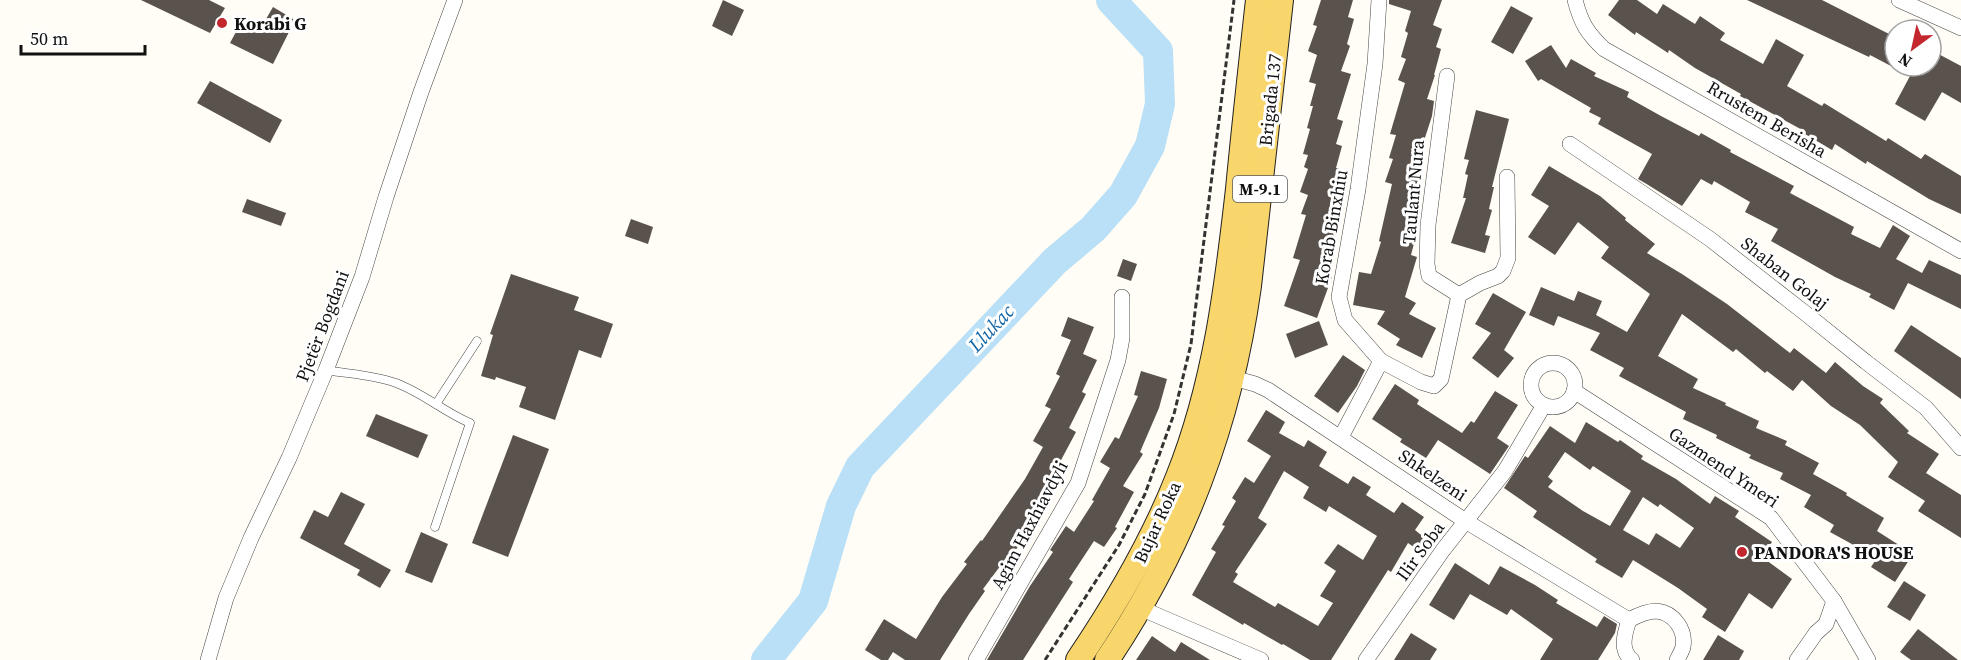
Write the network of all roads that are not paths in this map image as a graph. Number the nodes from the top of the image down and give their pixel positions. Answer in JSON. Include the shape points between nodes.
{"nodes":[{"id":1,"x":455,"y":0,"type":"edge"},
{"id":2,"x":1258,"y":0,"type":"edge"},
{"id":3,"x":1281,"y":0,"type":"edge"},
{"id":4,"x":1379,"y":0,"type":"edge"},
{"id":5,"x":1575,"y":0,"type":"edge"},
{"id":6,"x":1899,"y":0,"type":"edge"},
{"id":7,"x":1961,"y":28,"type":"edge"},
{"id":8,"x":1447,"y":76,"type":"dead end"},
{"id":9,"x":1570,"y":144,"type":"dead end"},
{"id":10,"x":1508,"y":177,"type":"dead end"},
{"id":11,"x":1961,"y":252,"type":"edge"},
{"id":12,"x":1459,"y":295,"type":"junction"},
{"id":13,"x":1122,"y":297,"type":"dead end"},
{"id":14,"x":477,"y":341,"type":"dead end"},
{"id":15,"x":1380,"y":361,"type":"junction"},
{"id":16,"x":326,"y":370,"type":"junction"},
{"id":17,"x":1222,"y":375,"type":"junction"},
{"id":18,"x":1574,"y":391,"type":"junction"},
{"id":19,"x":436,"y":404,"type":"junction"},
{"id":20,"x":1544,"y":405,"type":"junction"},
{"id":21,"x":1341,"y":437,"type":"junction"},
{"id":22,"x":1961,"y":448,"type":"edge"},
{"id":23,"x":1467,"y":522,"type":"junction"},
{"id":24,"x":435,"y":527,"type":"dead end"},
{"id":25,"x":1834,"y":601,"type":"junction"},
{"id":26,"x":1140,"y":608,"type":"junction"},
{"id":27,"x":1629,"y":620,"type":"junction"},
{"id":28,"x":208,"y":660,"type":"edge"},
{"id":29,"x":976,"y":660,"type":"edge"},
{"id":30,"x":1078,"y":660,"type":"edge"},
{"id":31,"x":1107,"y":660,"type":"edge"},
{"id":32,"x":1261,"y":660,"type":"edge"},
{"id":33,"x":1366,"y":660,"type":"edge"},
{"id":34,"x":1632,"y":660,"type":"edge"},
{"id":35,"x":1677,"y":660,"type":"edge"},
{"id":36,"x":1797,"y":660,"type":"edge"},
{"id":37,"x":1868,"y":660,"type":"edge"}],
"edges":[{"from":1,"to":16,"type":"street","name":"Pjetër Bogdani","via":[[362,277]]},
{"from":2,"to":17,"type":"main road","name":"Brigada 137","number":"M-9.1","via":[[1228,275]]},
{"from":3,"to":17,"type":"main road","name":"Brigada 137","number":"M-9.1","via":[[1244,324]]},
{"from":4,"to":15,"type":"street","name":"Korab Binxhiu","via":[[1365,143],[1339,297],[1345,320]]},
{"from":5,"to":11,"type":"street","name":"Rrustem Berisha","via":[[1589,35],[1605,49]]},
{"from":6,"to":7,"type":"street"},
{"from":8,"to":12,"type":"street","name":"Taulant Nura","via":[[1428,225],[1427,264],[1429,276]]},
{"from":9,"to":22,"type":"street","name":"Shaban Golaj","via":[[1710,239],[1926,408]]},
{"from":10,"to":12,"type":"street","via":[[1508,258],[1503,271]]},
{"from":12,"to":15,"type":"street","via":[[1441,379],[1434,386]]},
{"from":13,"to":29,"type":"street","name":"Agim Haxhiavdyli","via":[[1118,360],[1078,483]]},
{"from":14,"to":19,"type":"lane"},
{"from":15,"to":21,"type":"street"},
{"from":16,"to":19,"type":"lane","via":[[396,383]]},
{"from":16,"to":28,"type":"street","name":"Pjetër Bogdani","via":[[226,598]]},
{"from":17,"to":21,"type":"street","name":"Shkelzeni","via":[[1268,390]]},
{"from":17,"to":26,"type":"main road","name":"Bujar Roka","number":"M-9.1","via":[[1219,429],[1199,487],[1177,539]]},
{"from":17,"to":30,"type":"main road","name":"Bujar Roka","number":"M-9.1","via":[[1163,514],[1123,590]]},
{"from":18,"to":20,"type":"street","via":[[1561,406]]},
{"from":18,"to":20,"type":"street","via":[[1575,380],[1568,368],[1556,362],[1542,365],[1533,374],[1530,387],[1533,396]]},
{"from":18,"to":25,"type":"street","name":"Gazmend Ymeri","via":[[1771,518]]},
{"from":19,"to":24,"type":"lane","via":[[470,423]]},
{"from":20,"to":23,"type":"street","name":"Ilir Soba","via":[[1505,471]]},
{"from":21,"to":23,"type":"street","name":"Shkelzeni"},
{"from":23,"to":27,"type":"street","name":"Shkelzeni"},
{"from":23,"to":33,"type":"street","name":"Ilir Soba"},
{"from":25,"to":36,"type":"street","via":[[1826,624]]},
{"from":25,"to":37,"type":"street","name":"Gazmend Ymeri"},
{"from":26,"to":31,"type":"main road","name":"Bujar Roka","number":"M-9.1"},
{"from":26,"to":32,"type":"street"},
{"from":27,"to":34,"type":"street","via":[[1623,640]]},
{"from":27,"to":35,"type":"street","via":[[1658,611],[1671,616],[1683,636],[1683,649]]}]}
